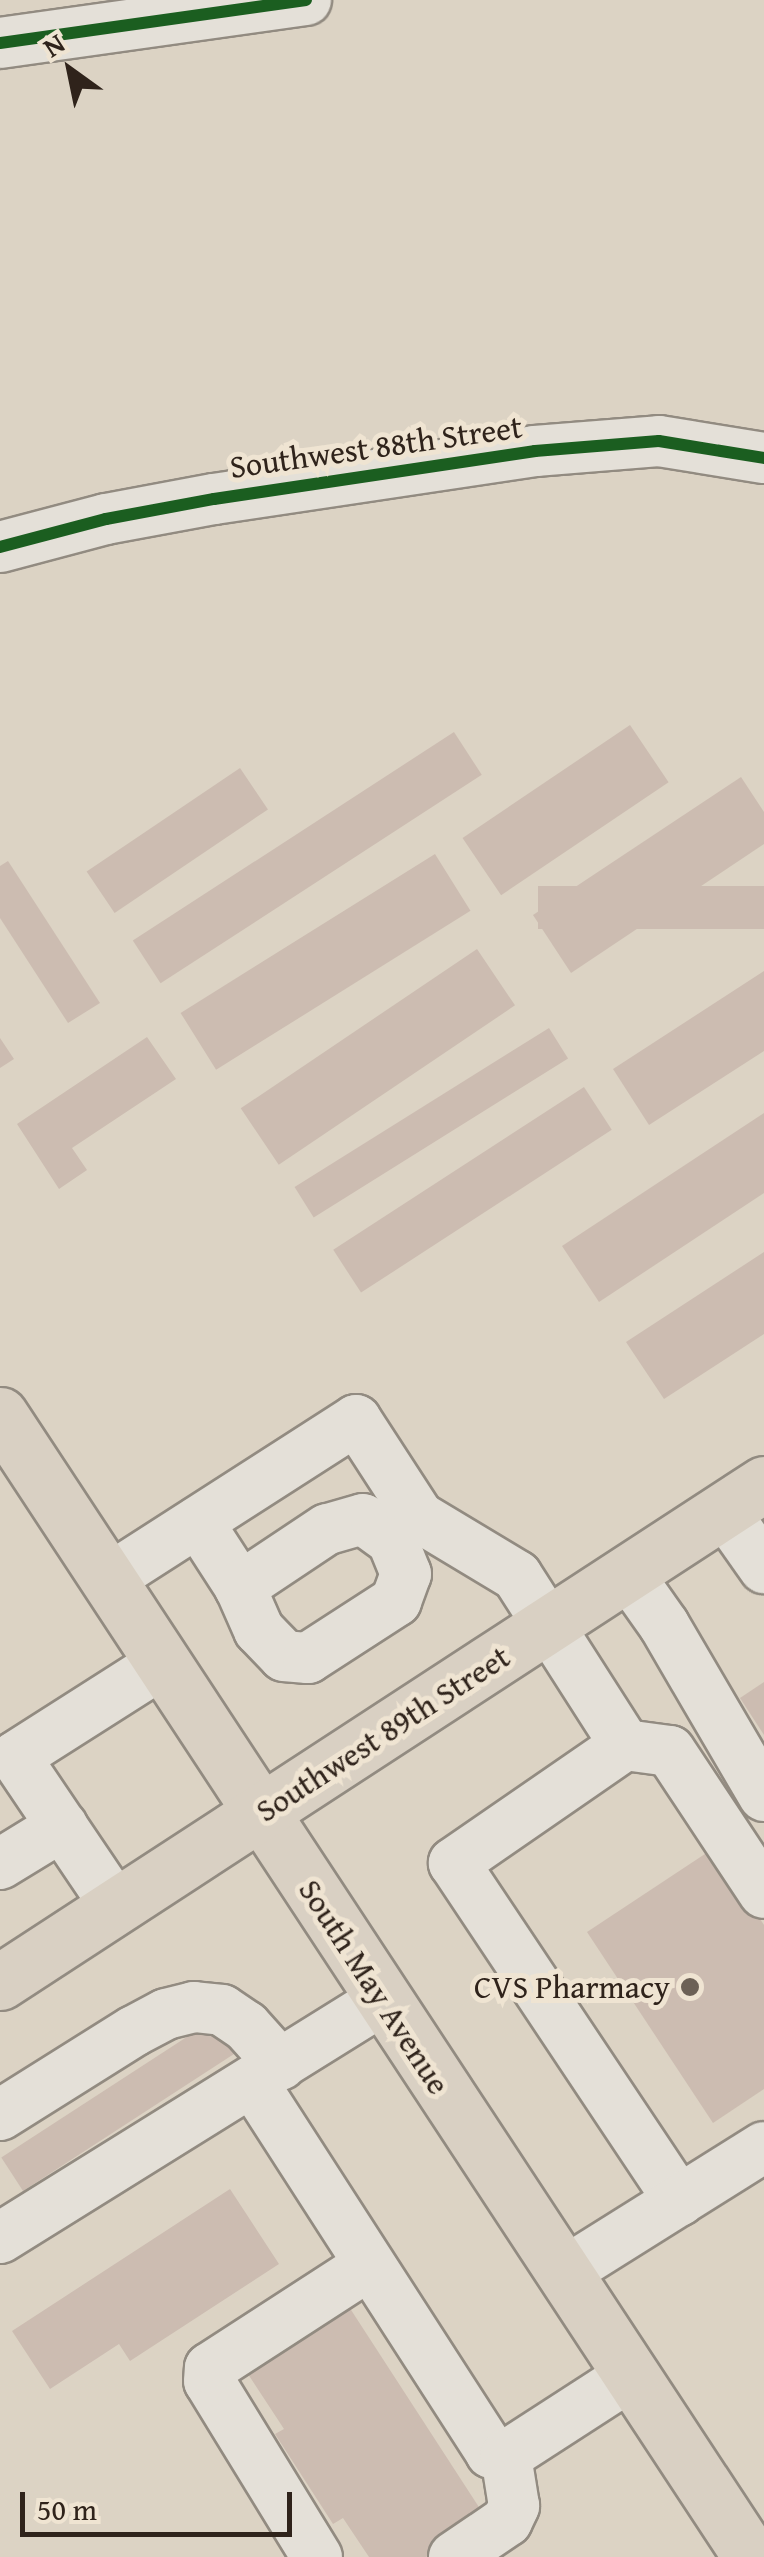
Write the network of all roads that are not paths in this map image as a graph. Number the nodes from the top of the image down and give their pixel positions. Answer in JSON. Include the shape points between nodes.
{"nodes":[{"id":1,"x":306,"y":0,"type":"edge"},
{"id":2,"x":0,"y":42,"type":"edge"},
{"id":3,"x":764,"y":458,"type":"edge"},
{"id":4,"x":0,"y":548,"type":"edge"},
{"id":5,"x":0,"y":1415,"type":"edge"},
{"id":6,"x":744,"y":1498,"type":"edge"},
{"id":7,"x":198,"y":1522,"type":"junction"},
{"id":8,"x":764,"y":1568,"type":"edge"},
{"id":9,"x":628,"y":1574,"type":"junction"},
{"id":10,"x":107,"y":1580,"type":"junction"},
{"id":11,"x":240,"y":1587,"type":"dead end"},
{"id":12,"x":548,"y":1626,"type":"junction"},
{"id":13,"x":161,"y":1664,"type":"junction"},
{"id":14,"x":625,"y":1745,"type":"junction"},
{"id":15,"x":764,"y":1796,"type":"edge"},
{"id":16,"x":260,"y":1814,"type":"junction"},
{"id":17,"x":62,"y":1826,"type":"junction"},
{"id":18,"x":0,"y":1864,"type":"edge"},
{"id":19,"x":764,"y":1893,"type":"edge"},
{"id":20,"x":116,"y":1908,"type":"junction"},
{"id":21,"x":0,"y":1982,"type":"edge"},
{"id":22,"x":383,"y":2000,"type":"junction"},
{"id":23,"x":267,"y":2074,"type":"junction"},
{"id":24,"x":0,"y":2115,"type":"edge"},
{"id":25,"x":764,"y":2148,"type":"edge"},
{"id":26,"x":679,"y":2201,"type":"junction"},
{"id":27,"x":0,"y":2238,"type":"edge"},
{"id":28,"x":369,"y":2265,"type":"junction"},
{"id":29,"x":563,"y":2273,"type":"junction"},
{"id":30,"x":631,"y":2375,"type":"junction"},
{"id":31,"x":506,"y":2456,"type":"junction"},
{"id":32,"x":317,"y":2557,"type":"edge"},
{"id":33,"x":454,"y":2557,"type":"edge"},
{"id":34,"x":752,"y":2557,"type":"edge"}],
"edges":[{"from":1,"to":2,"type":"street"},
{"from":3,"to":4,"type":"street","name":"Southwest 88th Street","via":[[659,442],[535,451],[214,499]]},
{"from":5,"to":10,"type":"main road","name":"South May Avenue"},
{"from":6,"to":8,"type":"street"},
{"from":6,"to":9,"type":"main road","name":"Southwest 89th Street"},
{"from":7,"to":10,"type":"street"},
{"from":7,"to":11,"type":"street"},
{"from":7,"to":12,"type":"street","via":[[356,1420],[419,1517],[516,1576]]},
{"from":9,"to":12,"type":"main road","name":"Southwest 89th Street"},
{"from":9,"to":15,"type":"street"},
{"from":10,"to":13,"type":"main road","name":"South May Avenue"},
{"from":12,"to":14,"type":"street"},
{"from":12,"to":16,"type":"main road","name":"Southwest 89th Street"},
{"from":13,"to":16,"type":"main road","name":"South May Avenue"},
{"from":13,"to":17,"type":"street","via":[[15,1757]]},
{"from":14,"to":19,"type":"street","via":[[670,1751]]},
{"from":14,"to":26,"type":"street","via":[[454,1862]]},
{"from":16,"to":20,"type":"main road","name":"Southwest 89th Street"},
{"from":16,"to":22,"type":"main road","name":"South May Avenue"},
{"from":17,"to":18,"type":"street"},
{"from":17,"to":20,"type":"street"},
{"from":20,"to":21,"type":"main road","name":"Southwest 89th Street"},
{"from":22,"to":23,"type":"street"},
{"from":22,"to":29,"type":"main road","name":"South May Avenue"},
{"from":23,"to":24,"type":"street","via":[[246,2026],[222,2010],[194,2007],[134,2031]]},
{"from":23,"to":27,"type":"street"},
{"from":23,"to":28,"type":"street"},
{"from":25,"to":26,"type":"street"},
{"from":26,"to":29,"type":"street"},
{"from":28,"to":31,"type":"street","via":[[486,2447]]},
{"from":28,"to":32,"type":"street","via":[[210,2368],[208,2381]]},
{"from":29,"to":30,"type":"main road","name":"South May Avenue"},
{"from":30,"to":31,"type":"street"},
{"from":30,"to":34,"type":"main road","name":"South May Avenue"},
{"from":31,"to":33,"type":"street","via":[[514,2506],[507,2521]]}]}
